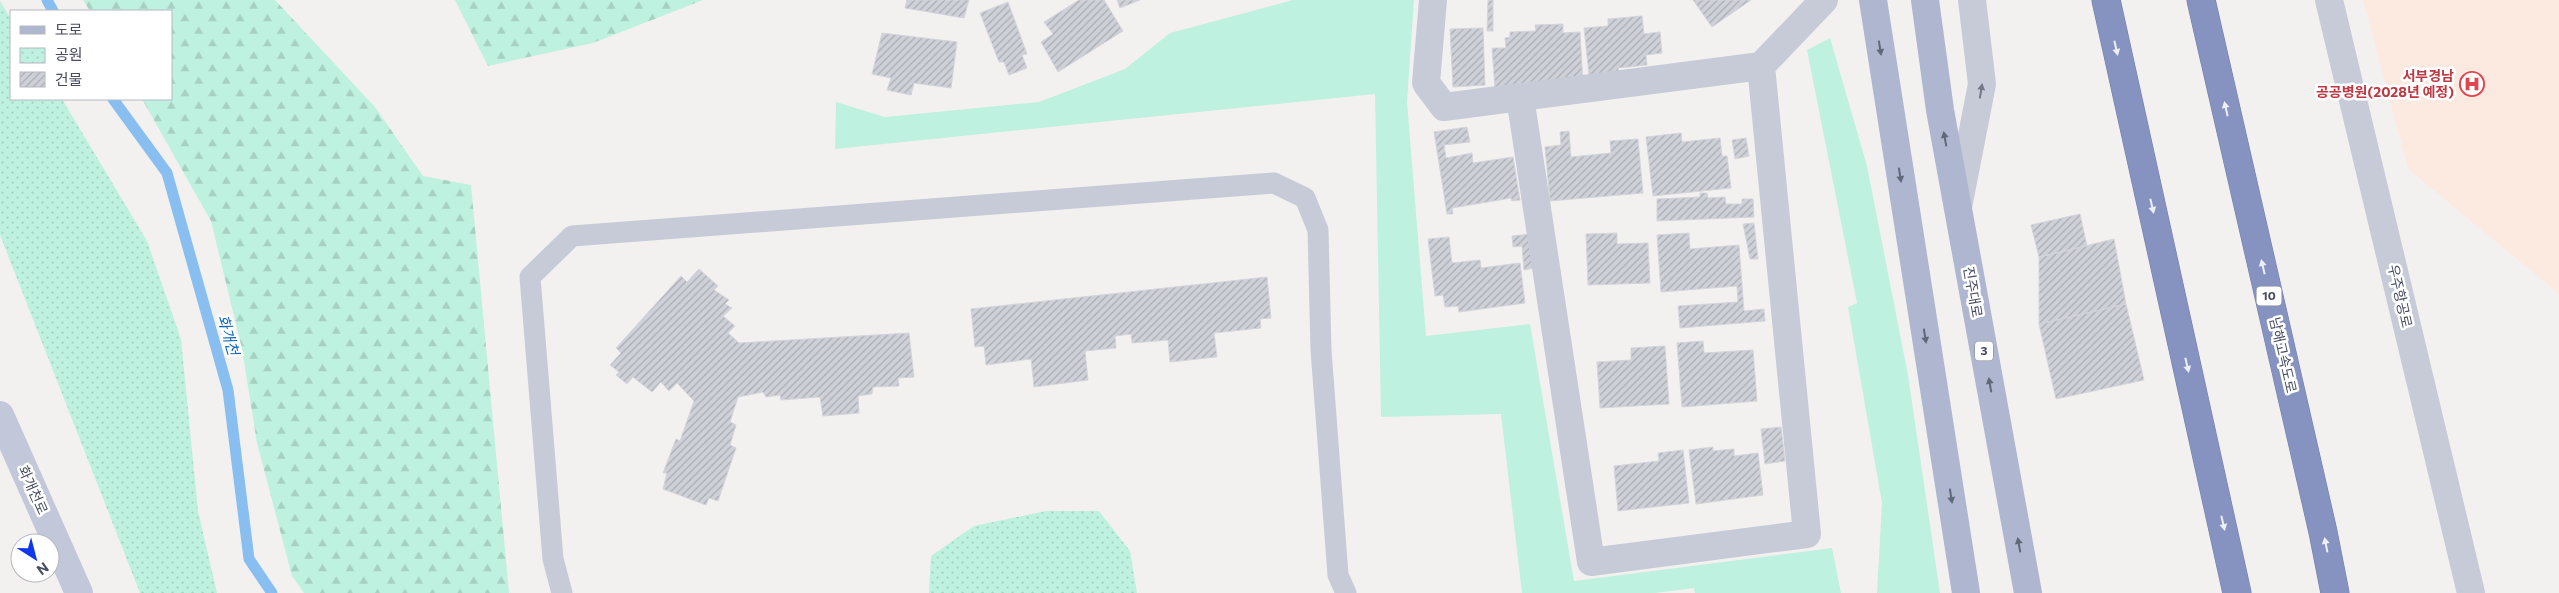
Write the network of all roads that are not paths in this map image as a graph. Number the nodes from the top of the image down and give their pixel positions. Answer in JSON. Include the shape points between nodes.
{"nodes":[{"id":1,"x":1433,"y":0,"type":"edge"},
{"id":2,"x":1824,"y":0,"type":"edge"},
{"id":3,"x":1873,"y":0,"type":"edge"},
{"id":4,"x":1925,"y":0,"type":"edge"},
{"id":5,"x":1972,"y":0,"type":"edge"},
{"id":6,"x":2106,"y":0,"type":"edge"},
{"id":7,"x":2201,"y":0,"type":"edge"},
{"id":8,"x":2329,"y":0,"type":"edge"},
{"id":9,"x":1761,"y":66,"type":"junction"},
{"id":10,"x":1520,"y":97,"type":"junction"},
{"id":11,"x":1958,"y":207,"type":"junction"},
{"id":12,"x":0,"y":415,"type":"edge"},
{"id":13,"x":79,"y":593,"type":"edge"},
{"id":14,"x":562,"y":593,"type":"edge"},
{"id":15,"x":1346,"y":593,"type":"edge"},
{"id":16,"x":1966,"y":593,"type":"edge"},
{"id":17,"x":2028,"y":593,"type":"edge"},
{"id":18,"x":2237,"y":593,"type":"edge"},
{"id":19,"x":2335,"y":593,"type":"edge"},
{"id":20,"x":2471,"y":593,"type":"edge"}],
"edges":[{"from":1,"to":10,"type":"street","via":[[1426,83],[1444,107]]},
{"from":2,"to":9,"type":"street"},
{"from":3,"to":16,"type":"main road","one_way":true},
{"from":11,"to":4,"type":"main road","name":"진주대로","number":"3","one_way":true,"via":[[1940,110]]},
{"from":11,"to":5,"type":"street","one_way":true,"via":[[1982,84]]},
{"from":6,"to":18,"type":"highway","one_way":true},
{"from":19,"to":7,"type":"highway","name":"남해고속도로","number":"10","one_way":true},
{"from":8,"to":20,"type":"street","name":"우주항공로"},
{"from":9,"to":10,"type":"street"},
{"from":9,"to":10,"type":"street","via":[[1807,534],[1640,556],[1591,562]]},
{"from":17,"to":11,"type":"main road","name":"진주대로","number":"3","one_way":true},
{"from":12,"to":13,"type":"main road","name":"화개천로"},
{"from":14,"to":15,"type":"lane","via":[[553,559],[530,277],[572,236],[1274,183],[1305,198],[1318,230],[1324,399],[1338,575]]}]}
